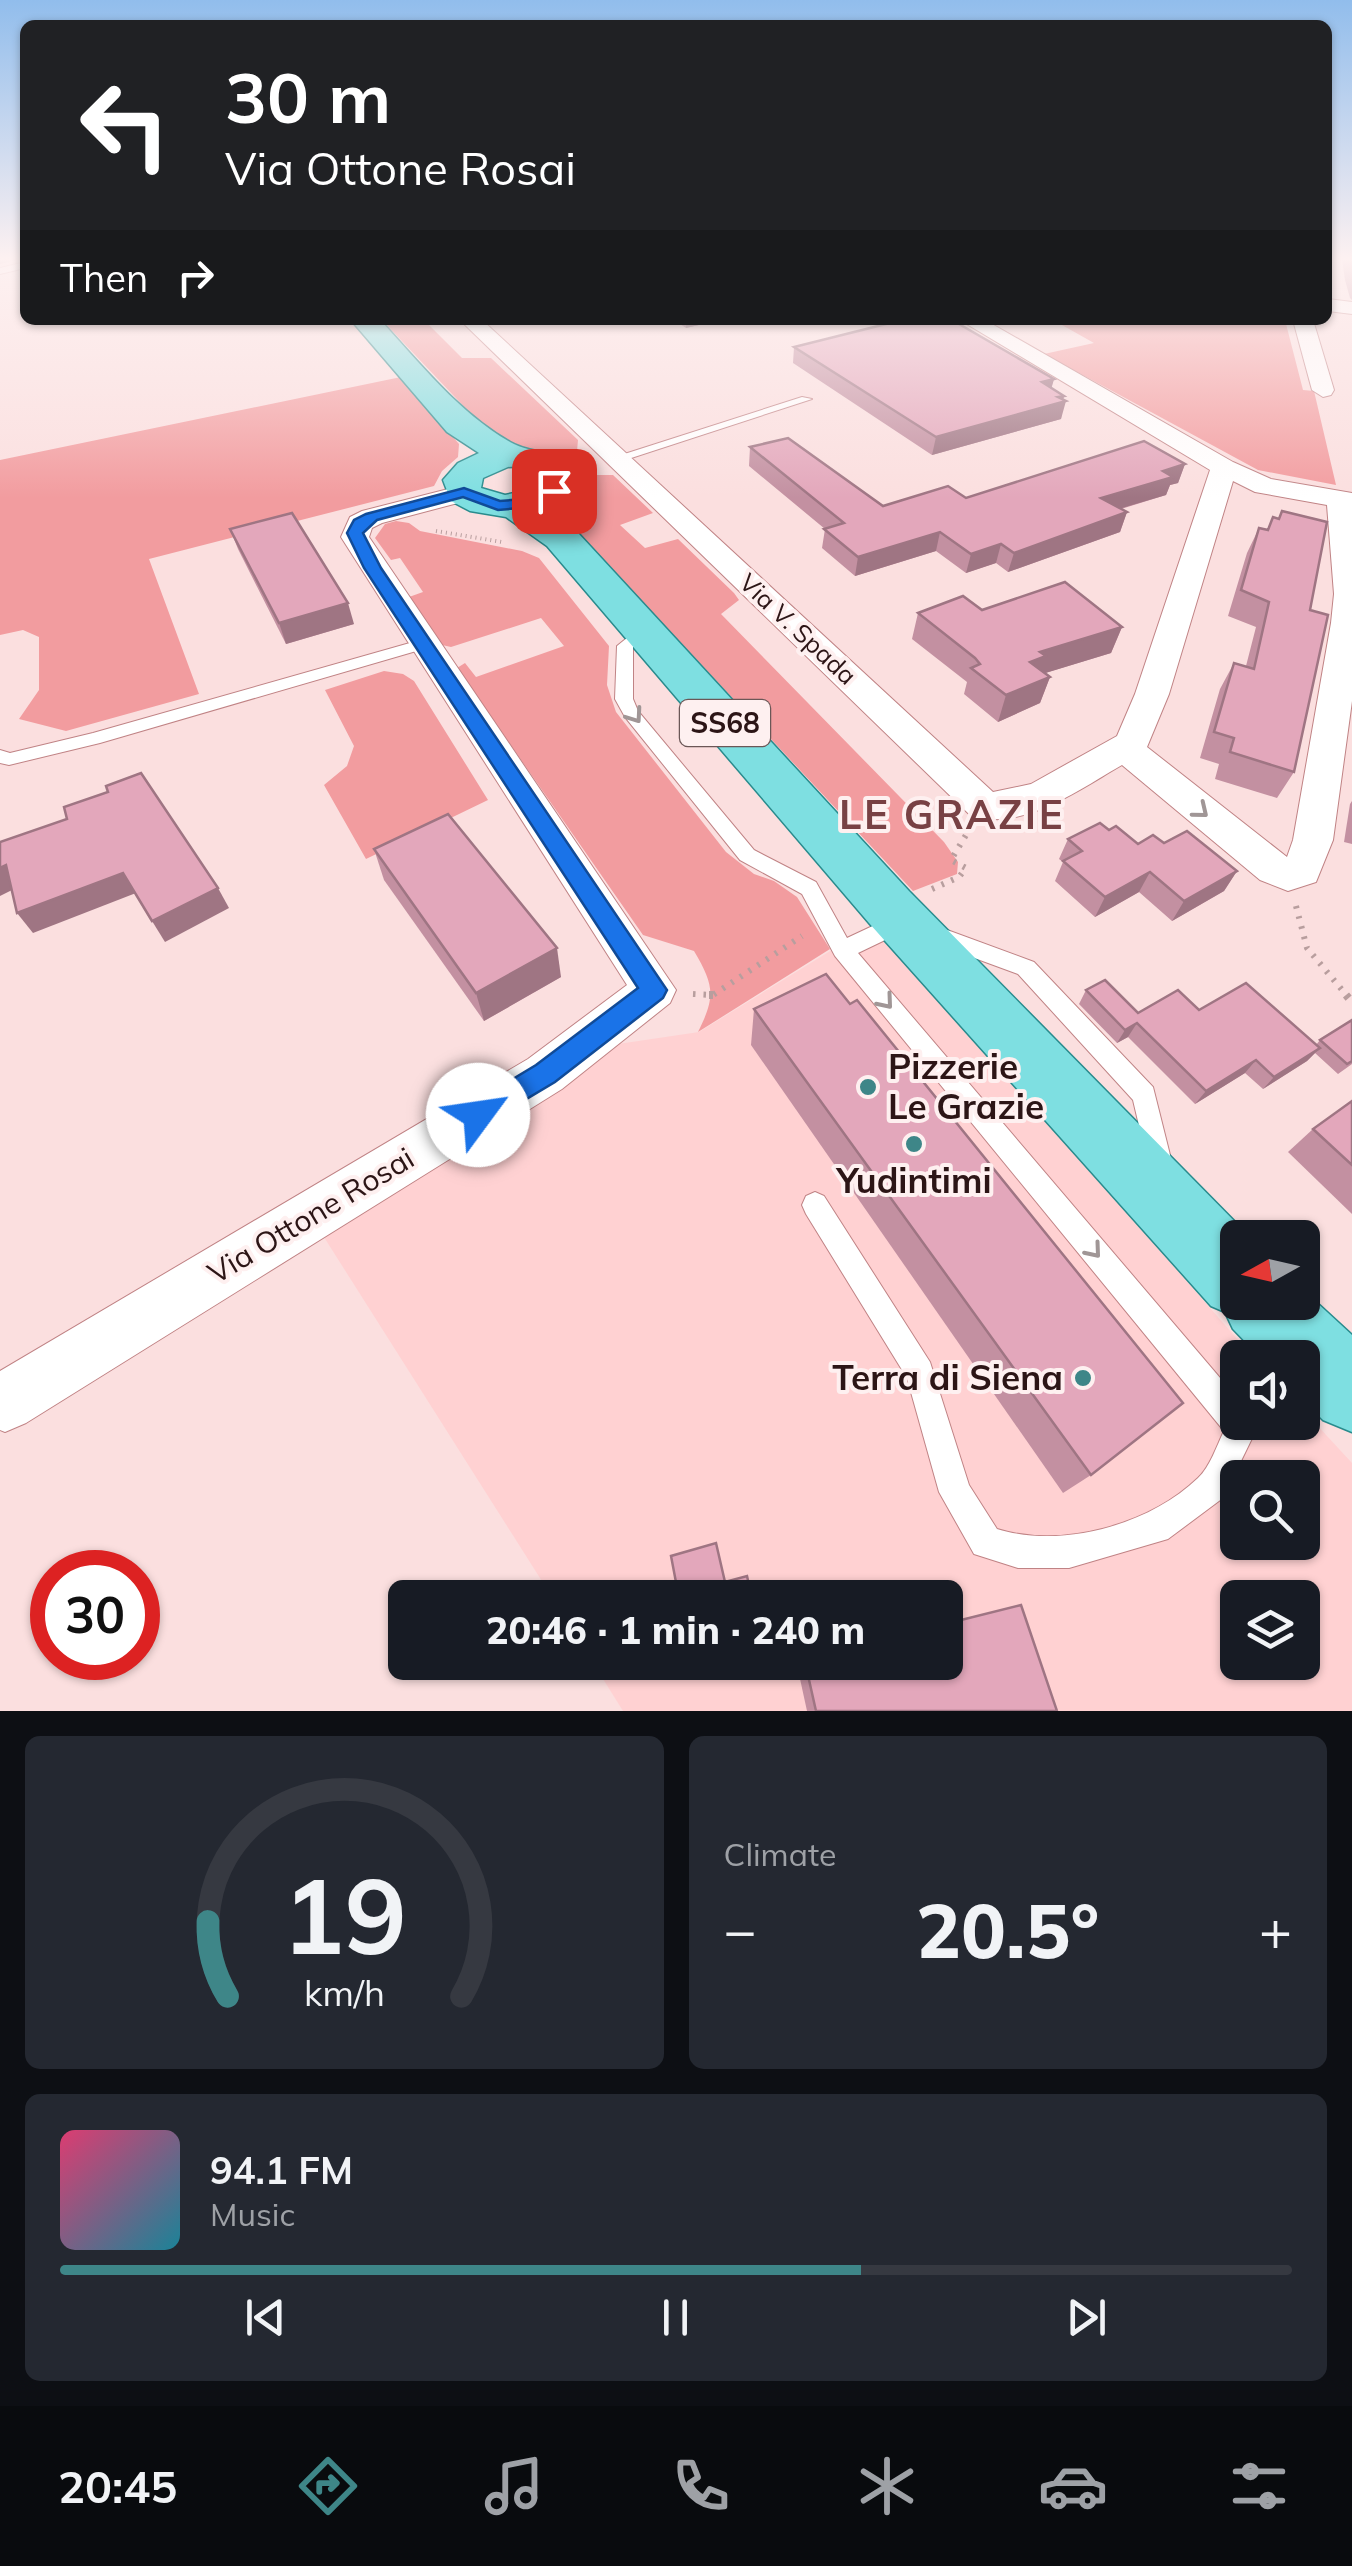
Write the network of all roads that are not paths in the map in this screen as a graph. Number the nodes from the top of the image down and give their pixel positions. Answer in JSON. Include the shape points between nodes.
{"nodes":[{"id":1,"x":381,"y":338,"type":"edge"},
{"id":2,"x":489,"y":338,"type":"edge"},
{"id":3,"x":1001,"y":338,"type":"edge"},
{"id":4,"x":1308,"y":338,"type":"edge"},
{"id":5,"x":1324,"y":390,"type":"dead end"},
{"id":6,"x":806,"y":399,"type":"dead end"},
{"id":7,"x":460,"y":425,"type":"junction"},
{"id":8,"x":615,"y":456,"type":"junction"},
{"id":9,"x":508,"y":457,"type":"junction"},
{"id":10,"x":1224,"y":467,"type":"junction"},
{"id":11,"x":468,"y":480,"type":"junction"},
{"id":12,"x":557,"y":499,"type":"junction"},
{"id":13,"x":1346,"y":500,"type":"edge"},
{"id":14,"x":643,"y":630,"type":"junction"},
{"id":15,"x":424,"y":644,"type":"junction"},
{"id":16,"x":1126,"y":749,"type":"junction"},
{"id":17,"x":0,"y":756,"type":"edge"},
{"id":18,"x":917,"y":906,"type":"junction"},
{"id":19,"x":843,"y":950,"type":"junction"},
{"id":20,"x":815,"y":1205,"type":"dead end"},
{"id":21,"x":1220,"y":1261,"type":"edge"},
{"id":22,"x":1220,"y":1398,"type":"edge"},
{"id":23,"x":2,"y":1404,"type":"edge"},
{"id":24,"x":1236,"y":1440,"type":"edge"}],
"edges":[{"from":1,"to":7,"type":"main road"},
{"from":2,"to":8,"type":"street","name":"Via V. Spada"},
{"from":3,"to":10,"type":"street"},
{"from":4,"to":5,"type":"street"},
{"from":6,"to":8,"type":"lane"},
{"from":7,"to":9,"type":"main road"},
{"from":7,"to":11,"type":"main road","via":[[468,443]]},
{"from":8,"to":12,"type":"street"},
{"from":8,"to":16,"type":"street","name":"Via V. Spada","via":[[984,806],[1018,803]]},
{"from":9,"to":11,"type":"main road"},
{"from":9,"to":12,"type":"main road","via":[[538,459]]},
{"from":10,"to":13,"type":"street","via":[[1264,486]]},
{"from":10,"to":16,"type":"street","via":[[1142,723]]},
{"from":11,"to":12,"type":"main road","number":"SS68","via":[[484,503]]},
{"from":11,"to":15,"type":"street","via":[[372,517],[355,533]]},
{"from":12,"to":14,"type":"main road","number":"SS68"},
{"from":16,"to":13,"type":"street","one_way":true,"via":[[1264,862],[1288,876],[1302,872],[1313,840],[1347,623]]},
{"from":14,"to":18,"type":"main road","number":"SS68"},
{"from":14,"to":19,"type":"lane","one_way":true,"via":[[626,646],[624,699],[631,714],[747,855],[809,888]]},
{"from":15,"to":17,"type":"lane","via":[[94,739]]},
{"from":15,"to":23,"type":"street","name":"Via Ottone Rosai","via":[[654,990],[545,1074]]},
{"from":18,"to":19,"type":"lane"},
{"from":18,"to":21,"type":"main road","number":"SS68","via":[[1168,1208]]},
{"from":19,"to":22,"type":"lane","one_way":true},
{"from":20,"to":24,"type":"lane","via":[[920,1372],[956,1492],[986,1542],[1018,1552],[1069,1552],[1157,1528],[1212,1488]]}]}
